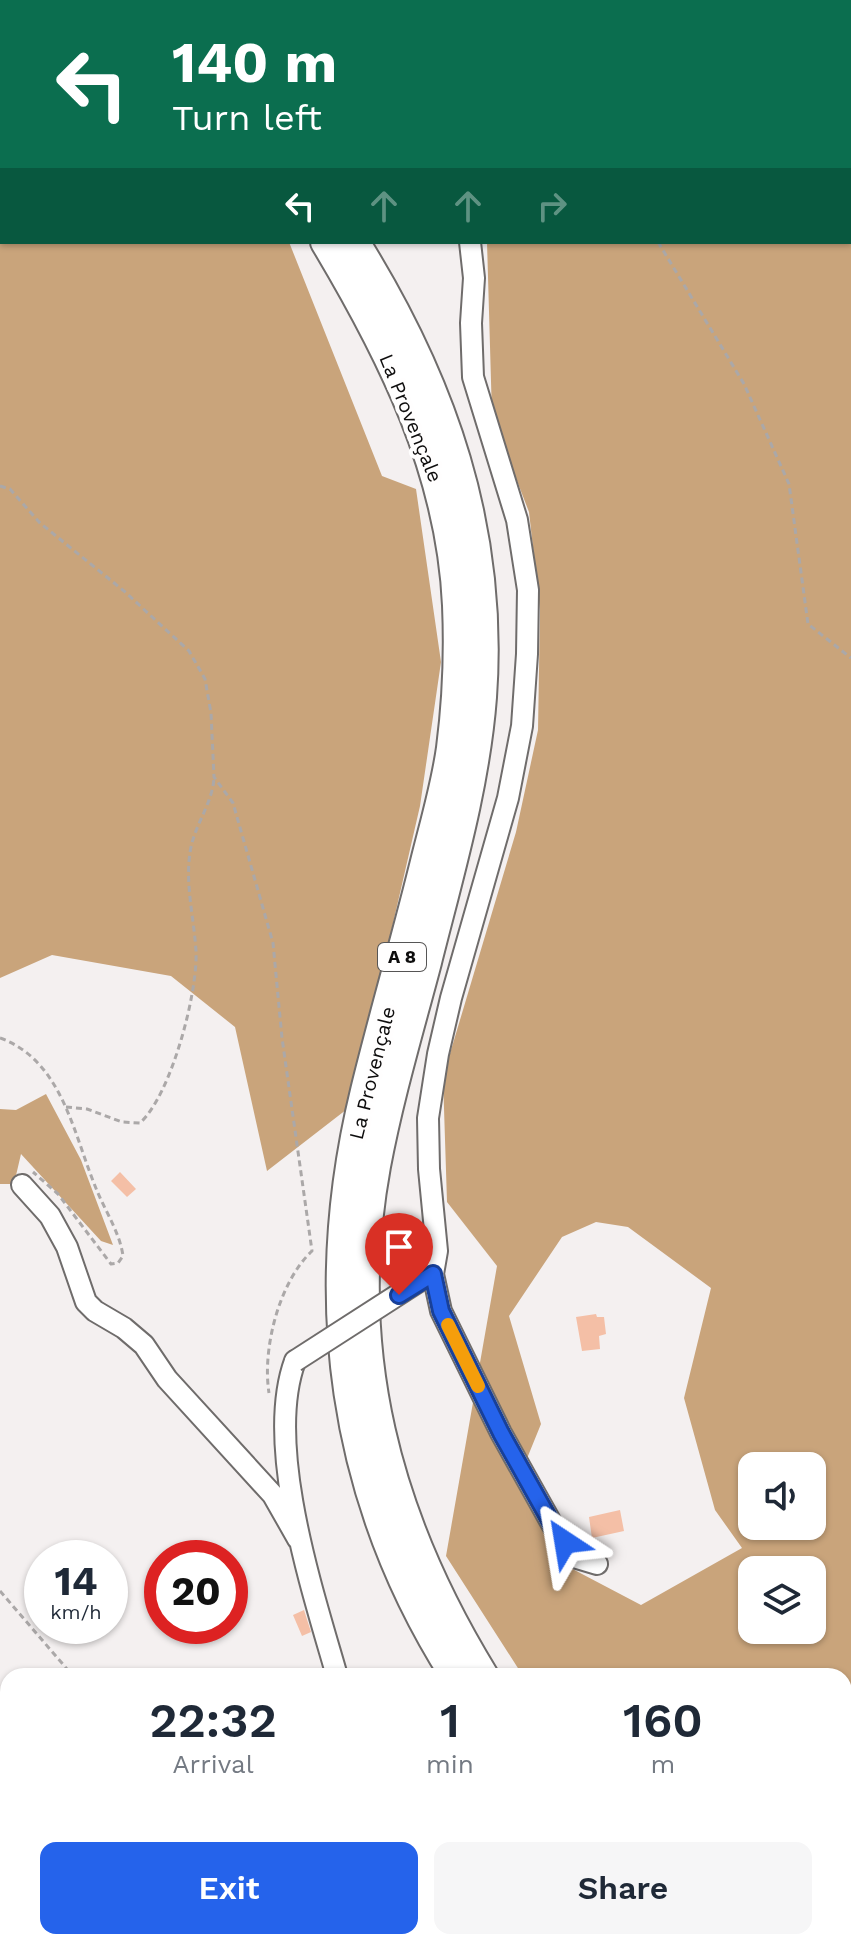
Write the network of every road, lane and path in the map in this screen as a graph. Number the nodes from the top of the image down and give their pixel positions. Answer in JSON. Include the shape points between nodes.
{"nodes":[{"id":1,"x":326,"y":244,"type":"edge"},
{"id":2,"x":356,"y":244,"type":"edge"},
{"id":3,"x":470,"y":244,"type":"edge"},
{"id":4,"x":659,"y":244,"type":"edge"},
{"id":5,"x":0,"y":486,"type":"edge"},
{"id":6,"x":851,"y":658,"type":"edge"},
{"id":7,"x":214,"y":777,"type":"junction"},
{"id":8,"x":0,"y":1038,"type":"edge"},
{"id":9,"x":66,"y":1107,"type":"junction"},
{"id":10,"x":22,"y":1185,"type":"joint"},
{"id":11,"x":429,"y":1276,"type":"junction"},
{"id":12,"x":270,"y":1401,"type":"dead end"},
{"id":13,"x":298,"y":1539,"type":"junction"},
{"id":14,"x":597,"y":1564,"type":"dead end"},
{"id":15,"x":0,"y":1591,"type":"edge"},
{"id":16,"x":66,"y":1668,"type":"edge"},
{"id":17,"x":335,"y":1668,"type":"edge"},
{"id":18,"x":450,"y":1668,"type":"edge"},
{"id":19,"x":479,"y":1668,"type":"edge"}],
"edges":[{"from":1,"to":18,"type":"highway","name":"La Provençale","number":"A 8","via":[[419,425],[439,485],[457,605],[451,749],[365,1093],[345,1211],[341,1293],[343,1360],[354,1434],[374,1506],[403,1581]]},
{"from":2,"to":19,"type":"highway","name":"La Provençale","number":"A 8","via":[[399,316],[443,415],[478,556],[483,621],[476,756],[456,856],[376,1168],[365,1294],[374,1402],[401,1509],[452,1623]]},
{"from":3,"to":11,"type":"street","via":[[473,377],[517,520],[528,590],[527,654],[522,726],[508,798],[436,1067],[428,1118],[437,1251]]},
{"from":4,"to":6,"type":"path","via":[[744,384],[789,484],[808,624]]},
{"from":5,"to":7,"type":"path","via":[[10,489],[40,523],[189,651],[205,679]]},
{"from":7,"to":9,"type":"path","via":[[191,847],[196,976],[186,1026],[164,1083],[140,1123]]},
{"from":7,"to":12,"type":"path","via":[[233,803],[273,943],[312,1251],[298,1264],[272,1327]]},
{"from":8,"to":9,"type":"path","via":[[33,1056]]},
{"from":9,"to":10,"type":"path","via":[[122,1246],[118,1263],[111,1264],[38,1173],[27,1170]]},
{"from":10,"to":13,"type":"street","via":[[50,1216],[67,1247],[86,1302],[144,1345],[167,1379],[273,1495]]},
{"from":11,"to":13,"type":"street","bridge":true,"via":[[295,1361],[285,1437]]},
{"from":11,"to":14,"type":"street","via":[[441,1311],[553,1526],[577,1558]]},
{"from":13,"to":17,"type":"street"},
{"from":15,"to":16,"type":"path"}]}
